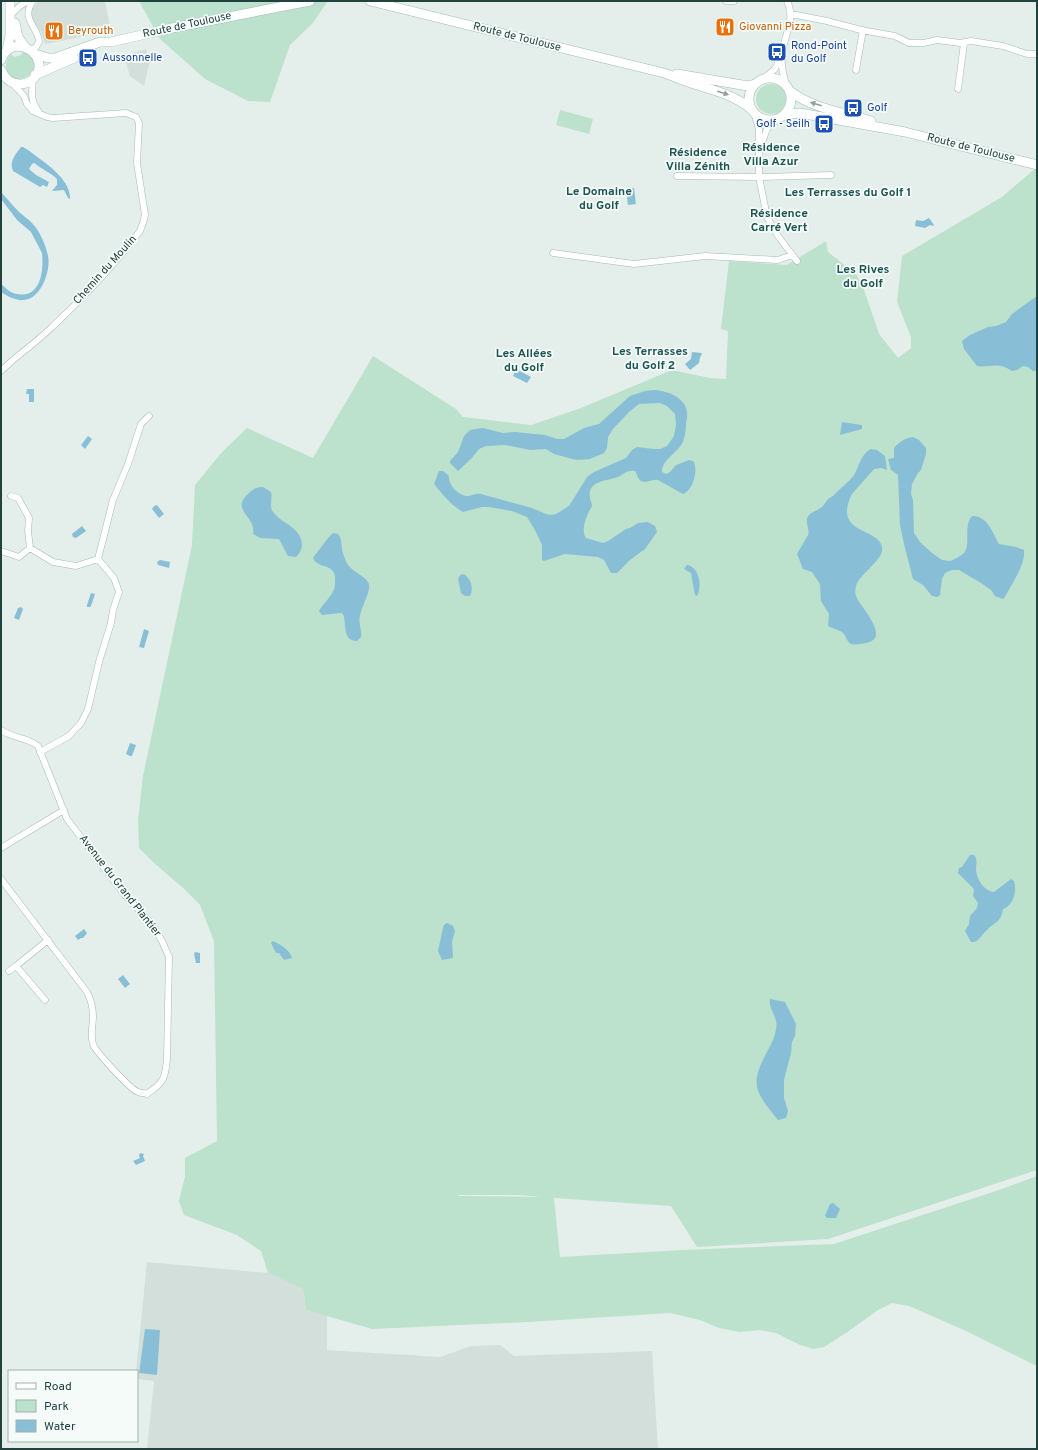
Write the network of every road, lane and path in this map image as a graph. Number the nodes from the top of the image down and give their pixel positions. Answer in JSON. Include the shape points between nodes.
{"nodes":[{"id":1,"x":10,"y":1,"type":"edge"},
{"id":2,"x":14,"y":1,"type":"edge"},
{"id":3,"x":28,"y":1,"type":"edge"},
{"id":4,"x":33,"y":1,"type":"edge"},
{"id":5,"x":310,"y":1,"type":"edge"},
{"id":6,"x":370,"y":1,"type":"edge"},
{"id":7,"x":726,"y":1,"type":"edge"},
{"id":8,"x":734,"y":1,"type":"edge"},
{"id":9,"x":786,"y":1,"type":"edge"},
{"id":10,"x":14,"y":12,"type":"junction"},
{"id":11,"x":791,"y":14,"type":"junction"},
{"id":12,"x":863,"y":30,"type":"junction"},
{"id":13,"x":111,"y":42,"type":"junction"},
{"id":14,"x":964,"y":43,"type":"junction"},
{"id":15,"x":30,"y":50,"type":"junction"},
{"id":16,"x":782,"y":54,"type":"junction"},
{"id":17,"x":1037,"y":54,"type":"edge"},
{"id":18,"x":3,"y":56,"type":"edge"},
{"id":19,"x":856,"y":70,"type":"dead end"},
{"id":20,"x":2,"y":73,"type":"edge"},
{"id":21,"x":664,"y":73,"type":"junction"},
{"id":22,"x":34,"y":77,"type":"junction"},
{"id":23,"x":759,"y":82,"type":"junction"},
{"id":24,"x":12,"y":83,"type":"junction"},
{"id":25,"x":788,"y":88,"type":"junction"},
{"id":26,"x":958,"y":89,"type":"dead end"},
{"id":27,"x":753,"y":111,"type":"junction"},
{"id":28,"x":40,"y":114,"type":"junction"},
{"id":29,"x":781,"y":117,"type":"junction"},
{"id":30,"x":905,"y":132,"type":"junction"},
{"id":31,"x":759,"y":148,"type":"junction"},
{"id":32,"x":1037,"y":164,"type":"edge"},
{"id":33,"x":677,"y":176,"type":"dead end"},
{"id":34,"x":831,"y":176,"type":"dead end"},
{"id":35,"x":759,"y":177,"type":"junction"},
{"id":36,"x":553,"y":254,"type":"dead end"},
{"id":37,"x":792,"y":255,"type":"junction"},
{"id":38,"x":798,"y":261,"type":"dead end"},
{"id":39,"x":1,"y":372,"type":"edge"},
{"id":40,"x":149,"y":416,"type":"dead end"},
{"id":41,"x":11,"y":496,"type":"dead end"},
{"id":42,"x":30,"y":548,"type":"junction"},
{"id":43,"x":1,"y":551,"type":"edge"},
{"id":44,"x":98,"y":559,"type":"junction"},
{"id":45,"x":1,"y":730,"type":"edge"},
{"id":46,"x":40,"y":752,"type":"junction"},
{"id":47,"x":64,"y":810,"type":"junction"},
{"id":48,"x":1,"y":848,"type":"edge"},
{"id":49,"x":1,"y":879,"type":"edge"},
{"id":50,"x":48,"y":940,"type":"junction"},
{"id":51,"x":16,"y":966,"type":"junction"},
{"id":52,"x":9,"y":971,"type":"dead end"},
{"id":53,"x":45,"y":1000,"type":"dead end"}],
"edges":[{"from":1,"to":18,"type":"main road","via":[[10,36]]},
{"from":2,"to":10,"type":"main road"},
{"from":3,"to":10,"type":"street"},
{"from":4,"to":15,"type":"street","via":[[29,6],[28,17],[38,34],[39,42]]},
{"from":5,"to":13,"type":"main road","name":"Route de Toulouse"},
{"from":6,"to":21,"type":"main road","name":"Route de Toulouse"},
{"from":7,"to":8,"type":"street"},
{"from":9,"to":11,"type":"street"},
{"from":10,"to":15,"type":"main road","via":[[16,32],[21,42]]},
{"from":11,"to":12,"type":"street"},
{"from":11,"to":16,"type":"street"},
{"from":12,"to":14,"type":"street","via":[[895,36],[909,43],[937,40]]},
{"from":12,"to":19,"type":"street"},
{"from":13,"to":15,"type":"main road","name":"Route de Toulouse","via":[[100,42],[55,58],[48,58]]},
{"from":13,"to":22,"type":"main road","name":"Route de Toulouse"},
{"from":14,"to":17,"type":"street","via":[[1003,46],[1027,54]]},
{"from":14,"to":26,"type":"street"},
{"from":15,"to":18,"type":"main road","via":[[16,46]]},
{"from":15,"to":22,"type":"main road","via":[[38,65]]},
{"from":16,"to":23,"type":"street","via":[[775,69]]},
{"from":16,"to":25,"type":"street","via":[[782,71]]},
{"from":20,"to":24,"type":"main road"},
{"from":21,"to":23,"type":"main road","name":"Route de Toulouse","via":[[748,86]]},
{"from":21,"to":27,"type":"main road","name":"Route de Toulouse","one_way":true,"via":[[728,94],[739,99]]},
{"from":22,"to":24,"type":"main road","name":"Route de Toulouse","via":[[23,84]]},
{"from":22,"to":28,"type":"street","via":[[31,93]]},
{"from":23,"to":25,"type":"main road","via":[[768,78],[778,79]]},
{"from":23,"to":27,"type":"main road","via":[[752,88],[749,98]]},
{"from":24,"to":28,"type":"street","via":[[33,111]]},
{"from":25,"to":29,"type":"main road","via":[[791,96],[790,106]]},
{"from":30,"to":25,"type":"main road","name":"Route de Toulouse","one_way":true,"via":[[811,103],[801,99]]},
{"from":27,"to":29,"type":"main road","via":[[762,118],[772,120]]},
{"from":27,"to":31,"type":"street","via":[[759,129]]},
{"from":28,"to":39,"type":"street","name":"Chemin du Moulin","via":[[54,118],[126,113],[136,117],[139,123],[138,177],[145,214],[140,231],[92,287],[48,331]]},
{"from":29,"to":30,"type":"main road","name":"Route de Toulouse","via":[[800,113]]},
{"from":29,"to":31,"type":"street","via":[[767,129]]},
{"from":30,"to":32,"type":"main road","name":"Route de Toulouse"},
{"from":31,"to":35,"type":"street"},
{"from":33,"to":35,"type":"street"},
{"from":34,"to":35,"type":"street"},
{"from":35,"to":37,"type":"street","via":[[767,217]]},
{"from":36,"to":37,"type":"street","via":[[634,264],[705,256],[778,260]]},
{"from":37,"to":38,"type":"street"},
{"from":40,"to":44,"type":"street","via":[[141,424],[113,500]]},
{"from":41,"to":42,"type":"street","via":[[18,498],[29,518]]},
{"from":42,"to":43,"type":"street","via":[[18,557]]},
{"from":42,"to":44,"type":"street","via":[[53,562],[68,565],[76,566]]},
{"from":44,"to":46,"type":"street","via":[[114,578],[119,592],[88,709],[81,723],[69,736]]},
{"from":45,"to":46,"type":"street","via":[[32,741]]},
{"from":46,"to":47,"type":"street","name":"Avenue du Grand Plantier"},
{"from":47,"to":48,"type":"street"},
{"from":47,"to":50,"type":"street","name":"Avenue du Grand Plantier","via":[[67,819],[124,894],[152,924],[169,957],[167,1059],[166,1072],[160,1085],[147,1094],[131,1088],[93,1046],[90,998]]},
{"from":49,"to":50,"type":"street","name":"Avenue du Grand Plantier"},
{"from":50,"to":51,"type":"street"},
{"from":51,"to":52,"type":"street"},
{"from":51,"to":53,"type":"street"}]}
